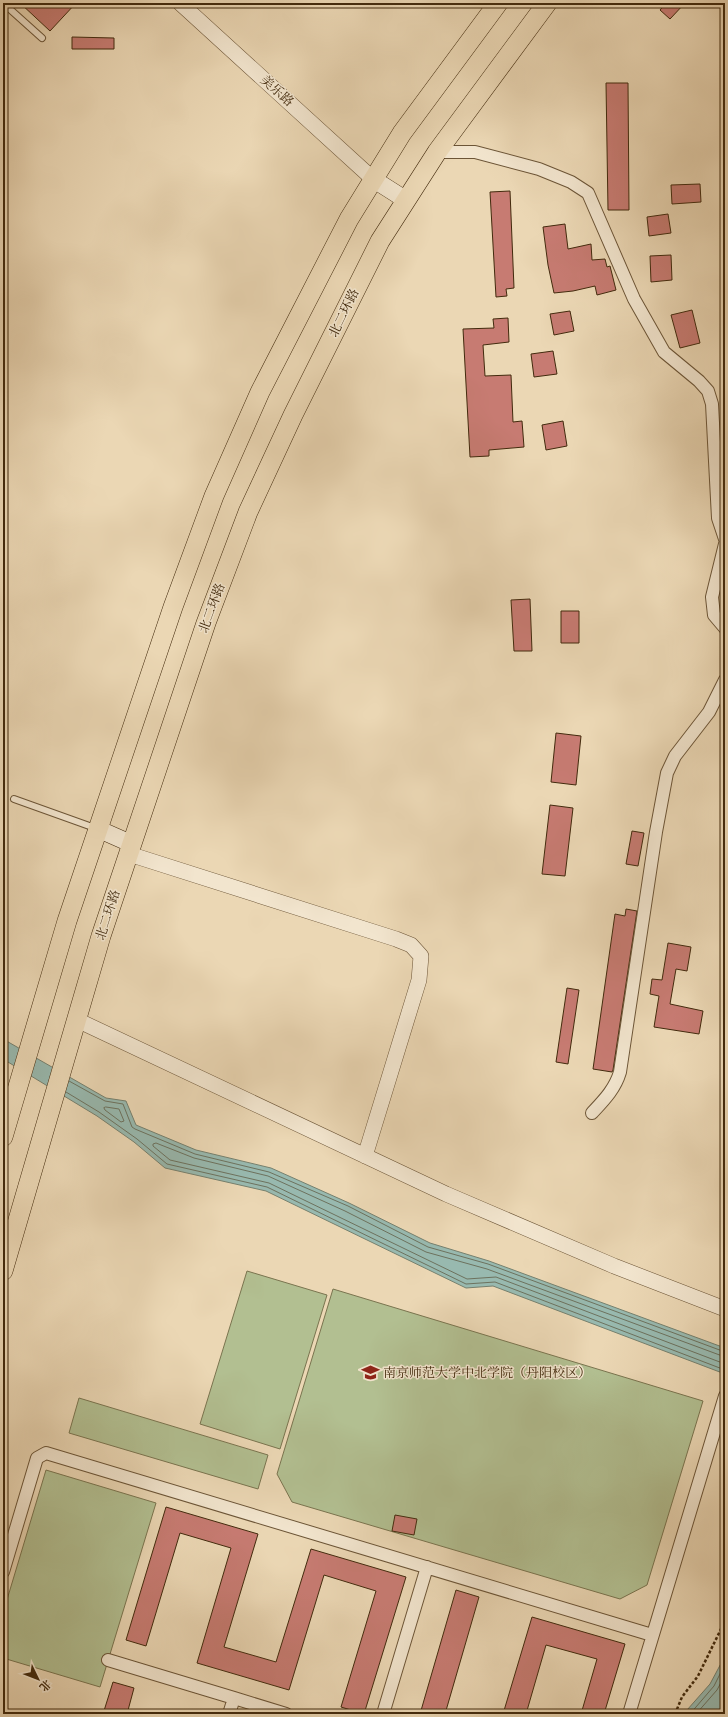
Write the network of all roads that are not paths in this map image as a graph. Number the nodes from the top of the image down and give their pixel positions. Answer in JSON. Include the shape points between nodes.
{"nodes":[{"id":1,"x":3,"y":3,"type":"edge"},
{"id":2,"x":180,"y":3,"type":"edge"},
{"id":3,"x":547,"y":3,"type":"edge"},
{"id":4,"x":493,"y":7,"type":"edge"},
{"id":5,"x":42,"y":38,"type":"dead end"},
{"id":6,"x":437,"y":152,"type":"junction"},
{"id":7,"x":373,"y":179,"type":"junction"},
{"id":8,"x":406,"y":200,"type":"junction"},
{"id":9,"x":725,"y":539,"type":"edge"},
{"id":10,"x":725,"y":544,"type":"edge"},
{"id":11,"x":725,"y":628,"type":"edge"},
{"id":12,"x":725,"y":680,"type":"edge"},
{"id":13,"x":14,"y":799,"type":"dead end"},
{"id":14,"x":98,"y":829,"type":"junction"},
{"id":15,"x":131,"y":849,"type":"junction"},
{"id":16,"x":77,"y":1020,"type":"junction"},
{"id":17,"x":592,"y":1113,"type":"dead end"},
{"id":18,"x":3,"y":1137,"type":"edge"},
{"id":19,"x":364,"y":1156,"type":"junction"},
{"id":20,"x":3,"y":1271,"type":"edge"},
{"id":21,"x":725,"y":1309,"type":"edge"},
{"id":22,"x":725,"y":1396,"type":"edge"},
{"id":23,"x":427,"y":1567,"type":"junction"},
{"id":24,"x":3,"y":1572,"type":"edge"},
{"id":25,"x":652,"y":1635,"type":"junction"},
{"id":26,"x":108,"y":1660,"type":"dead end"},
{"id":27,"x":234,"y":1698,"type":"junction"},
{"id":28,"x":229,"y":1714,"type":"edge"},
{"id":29,"x":286,"y":1714,"type":"edge"},
{"id":30,"x":383,"y":1714,"type":"edge"},
{"id":31,"x":629,"y":1714,"type":"edge"}],
"edges":[{"from":1,"to":5,"type":"lane"},
{"from":2,"to":7,"type":"street","name":"美乐路"},
{"from":3,"to":6,"type":"main road","name":"北二环路"},
{"from":4,"to":7,"type":"main road","via":[[402,133]]},
{"from":6,"to":8,"type":"main road","name":"北二环路"},
{"from":6,"to":9,"type":"street","via":[[475,152],[539,168],[571,182],[588,193],[634,298],[664,352],[708,391],[712,404],[718,518]]},
{"from":7,"to":8,"type":"main road"},
{"from":7,"to":14,"type":"main road","via":[[349,219],[260,392],[214,496],[173,607]]},
{"from":8,"to":15,"type":"main road","name":"北二环路","via":[[380,241],[293,415],[248,512],[206,623]]},
{"from":10,"to":11,"type":"street","via":[[712,597],[714,614]]},
{"from":12,"to":17,"type":"street","via":[[709,712],[675,756],[667,773],[662,790],[620,1072],[610,1093]]},
{"from":13,"to":14,"type":"lane"},
{"from":14,"to":15,"type":"main road"},
{"from":14,"to":18,"type":"main road","via":[[67,921]]},
{"from":15,"to":16,"type":"main road","name":"北二环路","via":[[101,936]]},
{"from":15,"to":19,"type":"street","via":[[396,939],[411,945],[421,956],[419,980]]},
{"from":16,"to":19,"type":"street"},
{"from":16,"to":20,"type":"main road","name":"北二环路"},
{"from":19,"to":21,"type":"street","via":[[614,1266]]},
{"from":22,"to":25,"type":"street"},
{"from":23,"to":24,"type":"street","via":[[46,1453],[37,1458]]},
{"from":23,"to":25,"type":"street"},
{"from":23,"to":30,"type":"street"},
{"from":25,"to":31,"type":"street"},
{"from":26,"to":27,"type":"street"},
{"from":27,"to":28,"type":"street"},
{"from":27,"to":29,"type":"street"}]}
